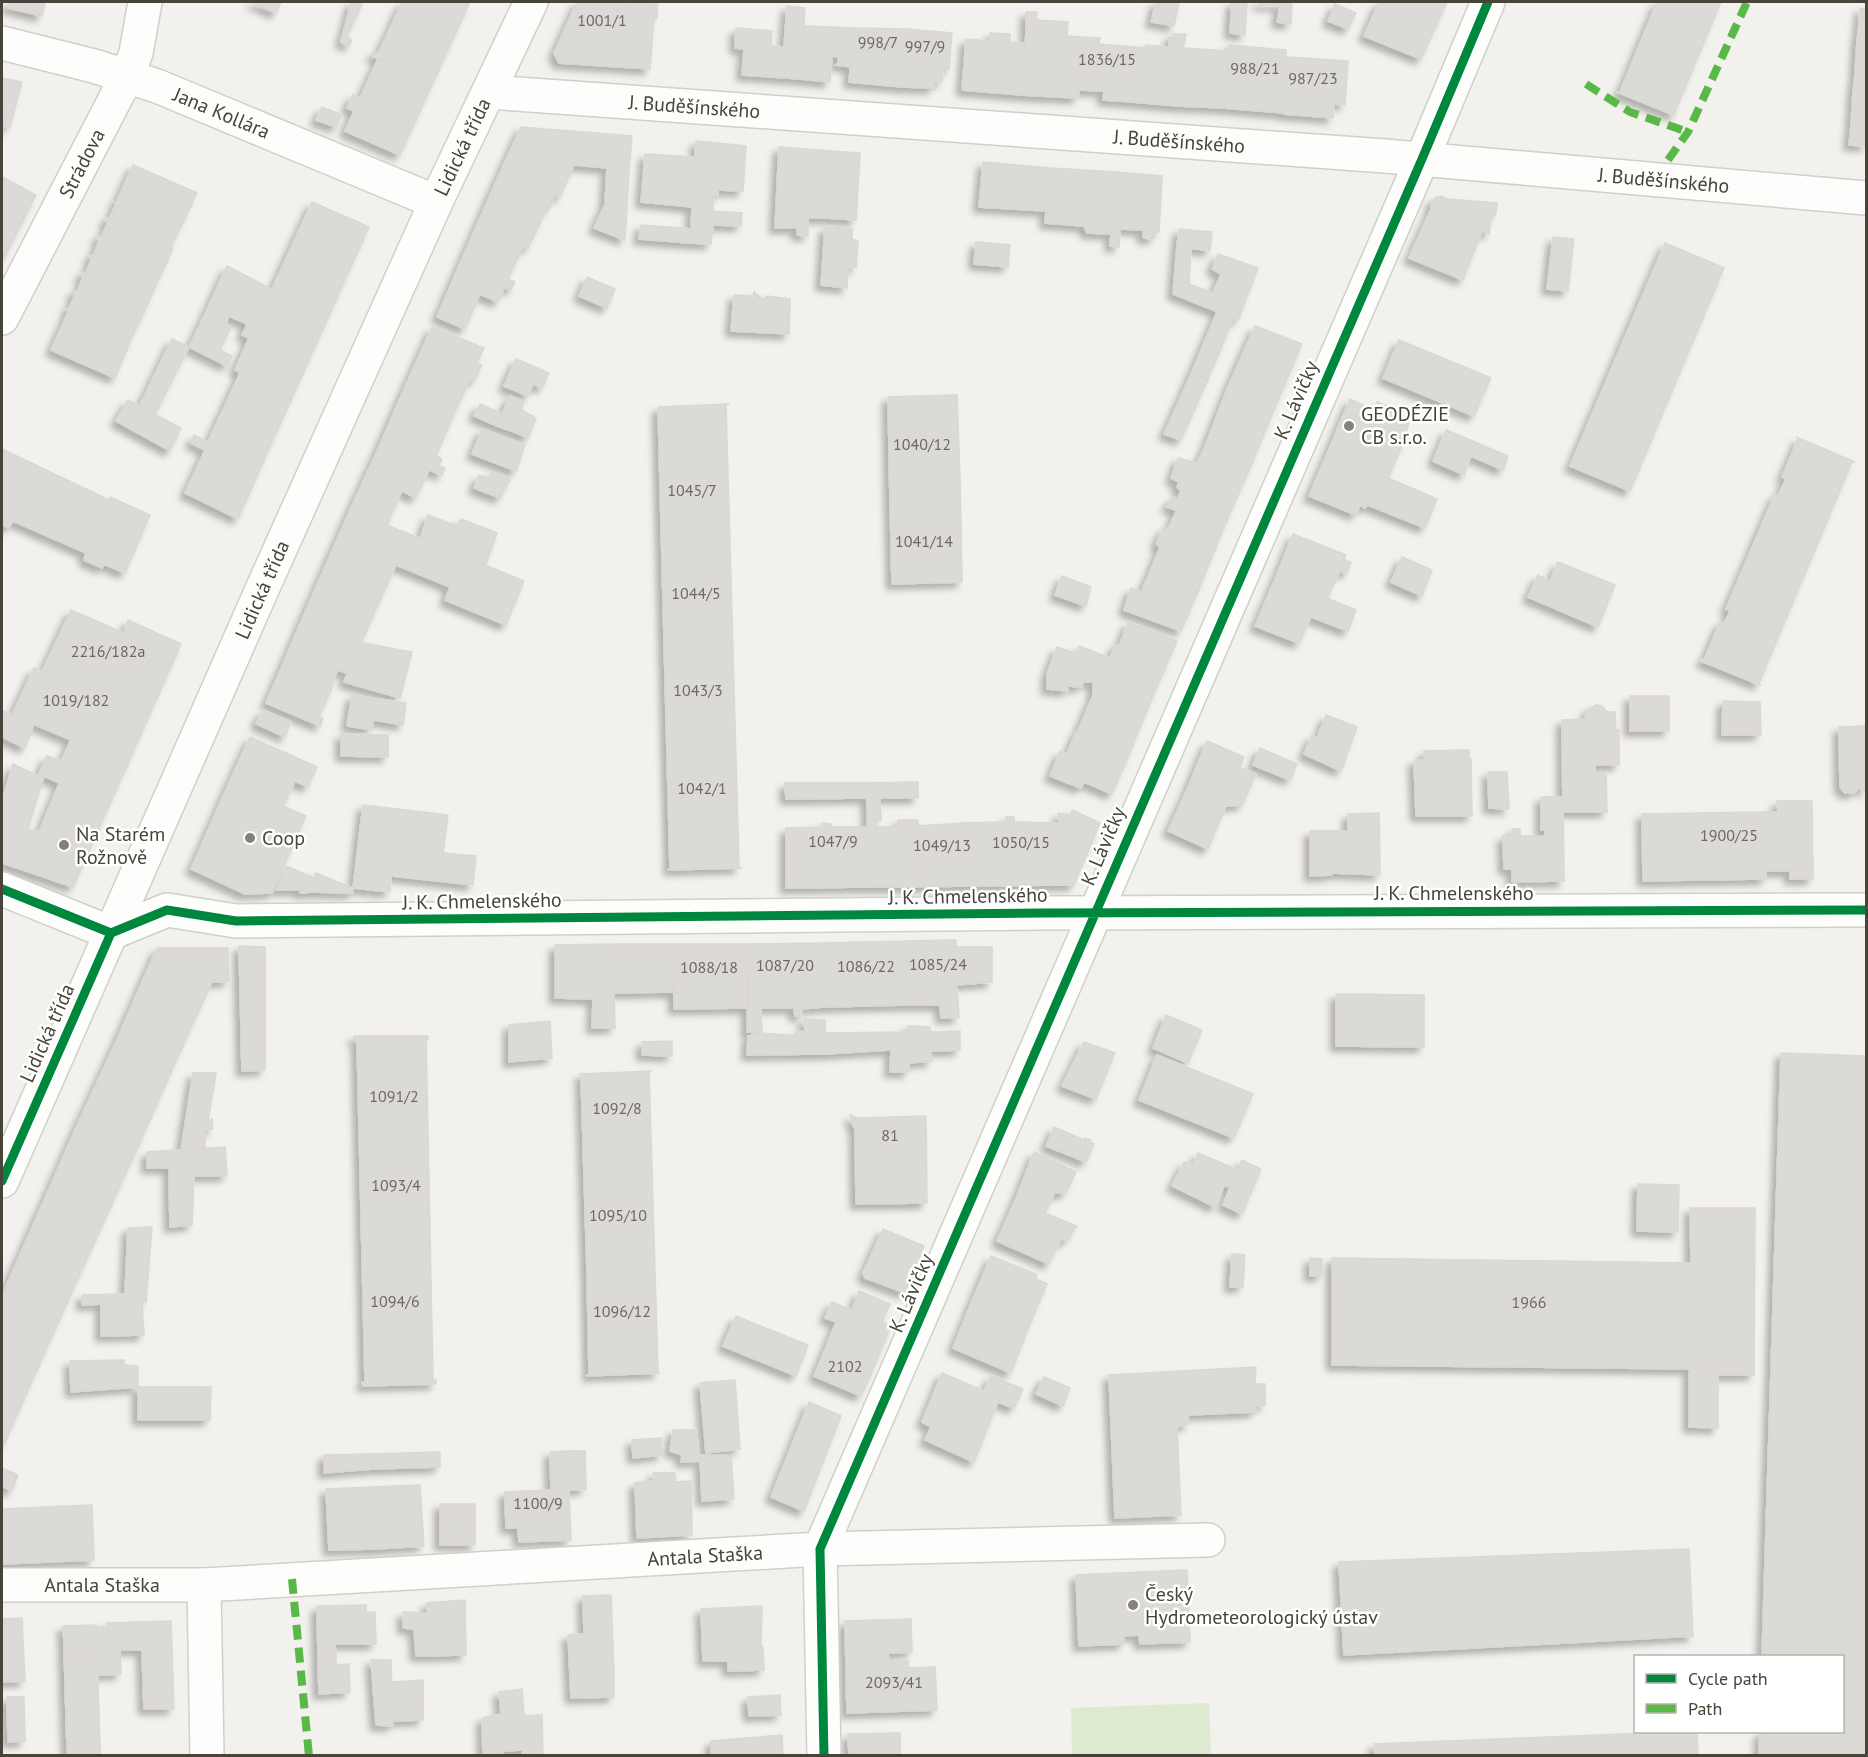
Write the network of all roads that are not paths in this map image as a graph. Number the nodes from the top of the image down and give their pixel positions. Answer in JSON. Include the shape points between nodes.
{"nodes":[{"id":1,"x":145,"y":2,"type":"edge"},
{"id":2,"x":531,"y":2,"type":"edge"},
{"id":3,"x":1488,"y":2,"type":"edge"},
{"id":4,"x":2,"y":43,"type":"edge"},
{"id":5,"x":128,"y":76,"type":"junction"},
{"id":6,"x":489,"y":92,"type":"junction"},
{"id":7,"x":1422,"y":159,"type":"junction"},
{"id":8,"x":1866,"y":198,"type":"edge"},
{"id":9,"x":436,"y":202,"type":"junction"},
{"id":10,"x":2,"y":318,"type":"edge"},
{"id":11,"x":2,"y":890,"type":"edge"},
{"id":12,"x":1866,"y":910,"type":"edge"},
{"id":13,"x":1094,"y":913,"type":"junction"},
{"id":14,"x":111,"y":933,"type":"junction"},
{"id":15,"x":2,"y":1181,"type":"edge"},
{"id":16,"x":1208,"y":1540,"type":"dead end"},
{"id":17,"x":820,"y":1549,"type":"junction"},
{"id":18,"x":2,"y":1585,"type":"edge"},
{"id":19,"x":204,"y":1585,"type":"junction"},
{"id":20,"x":207,"y":1755,"type":"edge"},
{"id":21,"x":824,"y":1755,"type":"edge"}],
"edges":[{"from":1,"to":5,"type":"street","name":"Strádova"},
{"from":2,"to":6,"type":"street","name":"Lidická třída"},
{"from":3,"to":7,"type":"street","name":"K. Lávičky"},
{"from":4,"to":5,"type":"street","name":"Jana Kollára"},
{"from":5,"to":9,"type":"street","name":"Jana Kollára"},
{"from":5,"to":10,"type":"street","name":"Strádova"},
{"from":6,"to":7,"type":"street","name":"J. Buděšínského"},
{"from":6,"to":9,"type":"street","name":"Lidická třída"},
{"from":7,"to":8,"type":"street","name":"J. Buděšínského"},
{"from":7,"to":13,"type":"street","name":"K. Lávičky"},
{"from":9,"to":14,"type":"street","name":"Lidická třída"},
{"from":11,"to":14,"type":"street"},
{"from":12,"to":13,"type":"street","name":"J. K. Chmelenského"},
{"from":13,"to":14,"type":"street","name":"J. K. Chmelenského","via":[[236,921],[166,910]]},
{"from":13,"to":17,"type":"street","name":"K. Lávičky"},
{"from":14,"to":15,"type":"street","name":"Lidická třída"},
{"from":16,"to":17,"type":"street","name":"Antala Staška"},
{"from":17,"to":19,"type":"street","name":"Antala Staška"},
{"from":17,"to":21,"type":"street","name":"K. Lávičky"},
{"from":18,"to":19,"type":"street","name":"Antala Staška"},
{"from":19,"to":20,"type":"street"}]}
